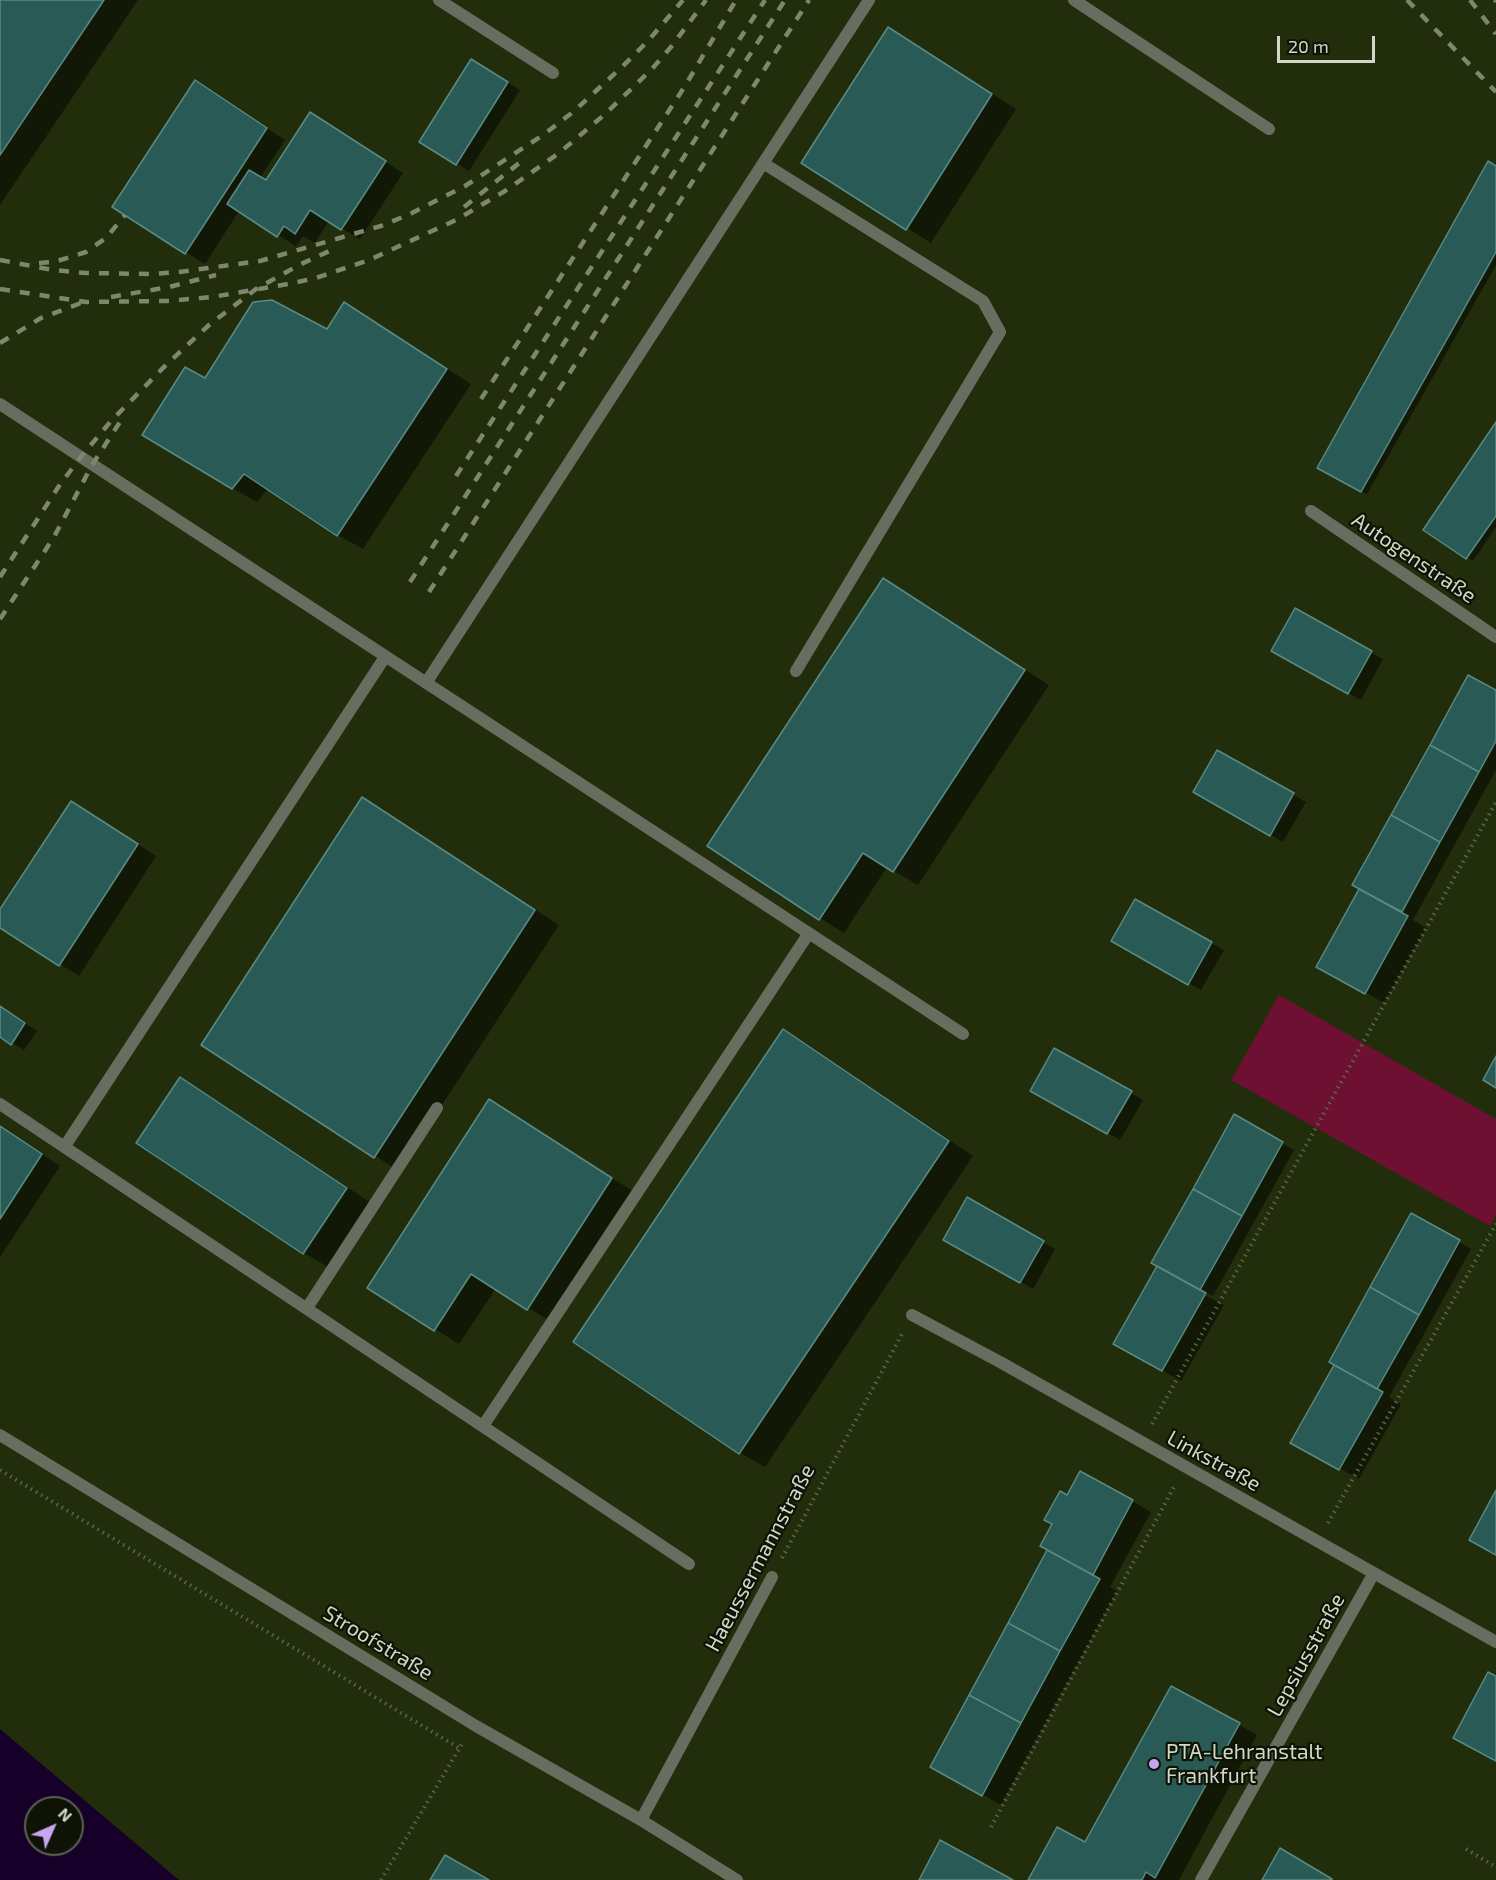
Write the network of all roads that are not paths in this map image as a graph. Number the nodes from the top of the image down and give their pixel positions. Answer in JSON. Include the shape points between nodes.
{"nodes":[{"id":1,"x":439,"y":0,"type":"edge"},
{"id":2,"x":869,"y":0,"type":"edge"},
{"id":3,"x":1074,"y":0,"type":"edge"},
{"id":4,"x":553,"y":73,"type":"dead end"},
{"id":5,"x":1269,"y":129,"type":"dead end"},
{"id":6,"x":764,"y":163,"type":"junction"},
{"id":7,"x":0,"y":404,"type":"edge"},
{"id":8,"x":1311,"y":512,"type":"dead end"},
{"id":9,"x":1496,"y":637,"type":"edge"},
{"id":10,"x":385,"y":657,"type":"junction"},
{"id":11,"x":796,"y":671,"type":"dead end"},
{"id":12,"x":426,"y":683,"type":"junction"},
{"id":13,"x":809,"y":933,"type":"junction"},
{"id":14,"x":963,"y":1034,"type":"dead end"},
{"id":15,"x":0,"y":1104,"type":"edge"},
{"id":16,"x":437,"y":1108,"type":"dead end"},
{"id":17,"x":65,"y":1146,"type":"junction"},
{"id":18,"x":307,"y":1308,"type":"junction"},
{"id":19,"x":912,"y":1315,"type":"road end"},
{"id":20,"x":483,"y":1426,"type":"junction"},
{"id":21,"x":0,"y":1435,"type":"edge"},
{"id":22,"x":689,"y":1564,"type":"dead end"},
{"id":23,"x":1374,"y":1573,"type":"junction"},
{"id":24,"x":772,"y":1577,"type":"road end"},
{"id":25,"x":1496,"y":1642,"type":"edge"},
{"id":26,"x":641,"y":1820,"type":"junction"},
{"id":27,"x":737,"y":1880,"type":"edge"},
{"id":28,"x":1201,"y":1880,"type":"edge"}],
"edges":[{"from":1,"to":4,"type":"street"},
{"from":2,"to":6,"type":"street"},
{"from":3,"to":5,"type":"street"},
{"from":6,"to":11,"type":"street","via":[[983,301],[1000,332]]},
{"from":6,"to":12,"type":"street"},
{"from":7,"to":10,"type":"street"},
{"from":8,"to":9,"type":"street","name":"Autogenstraße"},
{"from":10,"to":12,"type":"street"},
{"from":10,"to":17,"type":"street"},
{"from":12,"to":13,"type":"street"},
{"from":13,"to":14,"type":"street"},
{"from":13,"to":20,"type":"street"},
{"from":15,"to":17,"type":"street"},
{"from":16,"to":18,"type":"street"},
{"from":17,"to":18,"type":"street"},
{"from":18,"to":20,"type":"street"},
{"from":19,"to":23,"type":"street","name":"Linkstraße"},
{"from":20,"to":22,"type":"street"},
{"from":21,"to":26,"type":"street","name":"Stroofstraße","via":[[476,1726]]},
{"from":23,"to":25,"type":"street","name":"Linkstraße"},
{"from":23,"to":28,"type":"street","name":"Lepsiusstraße"},
{"from":24,"to":26,"type":"street","name":"Haeussermannstraße"},
{"from":26,"to":27,"type":"street","name":"Stroofstraße"}]}
